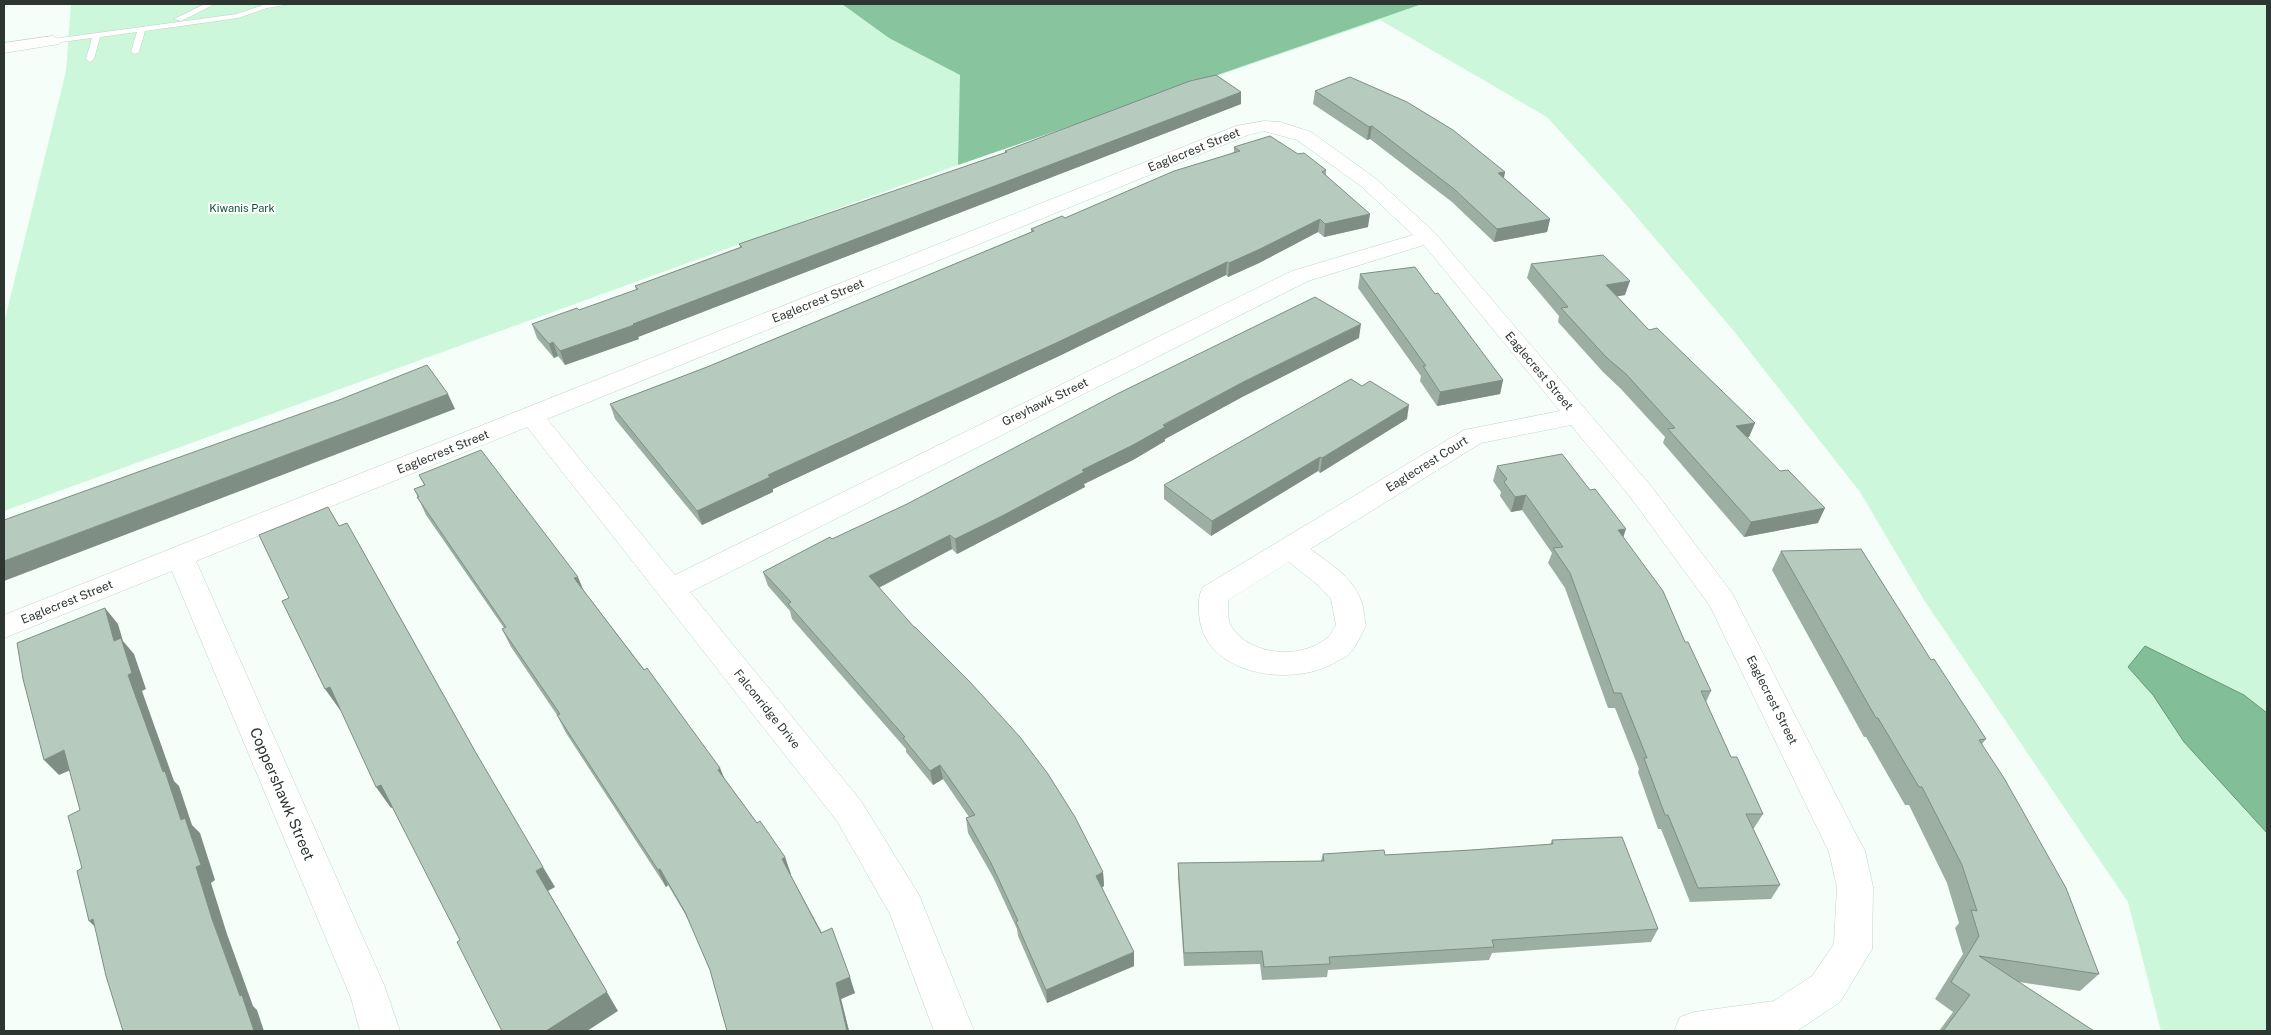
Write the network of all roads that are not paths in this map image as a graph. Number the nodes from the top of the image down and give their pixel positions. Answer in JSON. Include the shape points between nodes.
{"nodes":[{"id":1,"x":211,"y":4,"type":"edge"},
{"id":2,"x":287,"y":4,"type":"edge"},
{"id":3,"x":264,"y":5,"type":"edge"},
{"id":4,"x":164,"y":26,"type":"junction"},
{"id":5,"x":142,"y":29,"type":"junction"},
{"id":6,"x":98,"y":35,"type":"junction"},
{"id":7,"x":53,"y":41,"type":"joint"},
{"id":8,"x":4,"y":48,"type":"edge"},
{"id":9,"x":134,"y":52,"type":"dead end"},
{"id":10,"x":90,"y":59,"type":"dead end"},
{"id":11,"x":1428,"y":237,"type":"junction"},
{"id":12,"x":531,"y":416,"type":"junction"},
{"id":13,"x":1577,"y":416,"type":"junction"},
{"id":14,"x":1290,"y":548,"type":"junction"},
{"id":15,"x":180,"y":557,"type":"junction"},
{"id":16,"x":672,"y":589,"type":"junction"},
{"id":17,"x":4,"y":627,"type":"edge"},
{"id":18,"x":380,"y":1031,"type":"edge"},
{"id":19,"x":954,"y":1031,"type":"edge"},
{"id":20,"x":1694,"y":1031,"type":"edge"}],
"edges":[{"from":1,"to":4,"type":"lane"},
{"from":2,"to":3,"type":"lane"},
{"from":3,"to":4,"type":"lane","via":[[238,16]]},
{"from":4,"to":5,"type":"lane"},
{"from":5,"to":6,"type":"lane"},
{"from":5,"to":9,"type":"lane"},
{"from":6,"to":7,"type":"lane"},
{"from":6,"to":10,"type":"lane"},
{"from":7,"to":8,"type":"street"},
{"from":11,"to":12,"type":"street","name":"Eaglecrest Street","via":[[1368,182],[1304,136],[1272,127],[1243,130]]},
{"from":11,"to":13,"type":"street","name":"Eaglecrest Street"},
{"from":11,"to":16,"type":"street","name":"Greyhawk Street","via":[[1300,276]]},
{"from":12,"to":15,"type":"street","name":"Eaglecrest Street"},
{"from":12,"to":16,"type":"street","name":"Falconridge Drive"},
{"from":13,"to":14,"type":"street","name":"Eaglecrest Court","via":[[1473,436]]},
{"from":13,"to":20,"type":"street","name":"Eaglecrest Street","via":[[1641,492],[1722,600],[1847,851],[1855,887],[1853,949],[1826,989],[1781,1019]]},
{"from":14,"to":14,"type":"street","name":"Eaglecrest Court","via":[[1213,596],[1210,610],[1218,633],[1238,652],[1277,665],[1316,660],[1332,652],[1350,628],[1346,600],[1337,587]]},
{"from":15,"to":17,"type":"street","name":"Eaglecrest Street"},
{"from":15,"to":18,"type":"street","name":"Coppershawk Street","via":[[370,998]]},
{"from":16,"to":19,"type":"street","name":"Falconridge Drive","via":[[849,811],[906,907]]}]}
